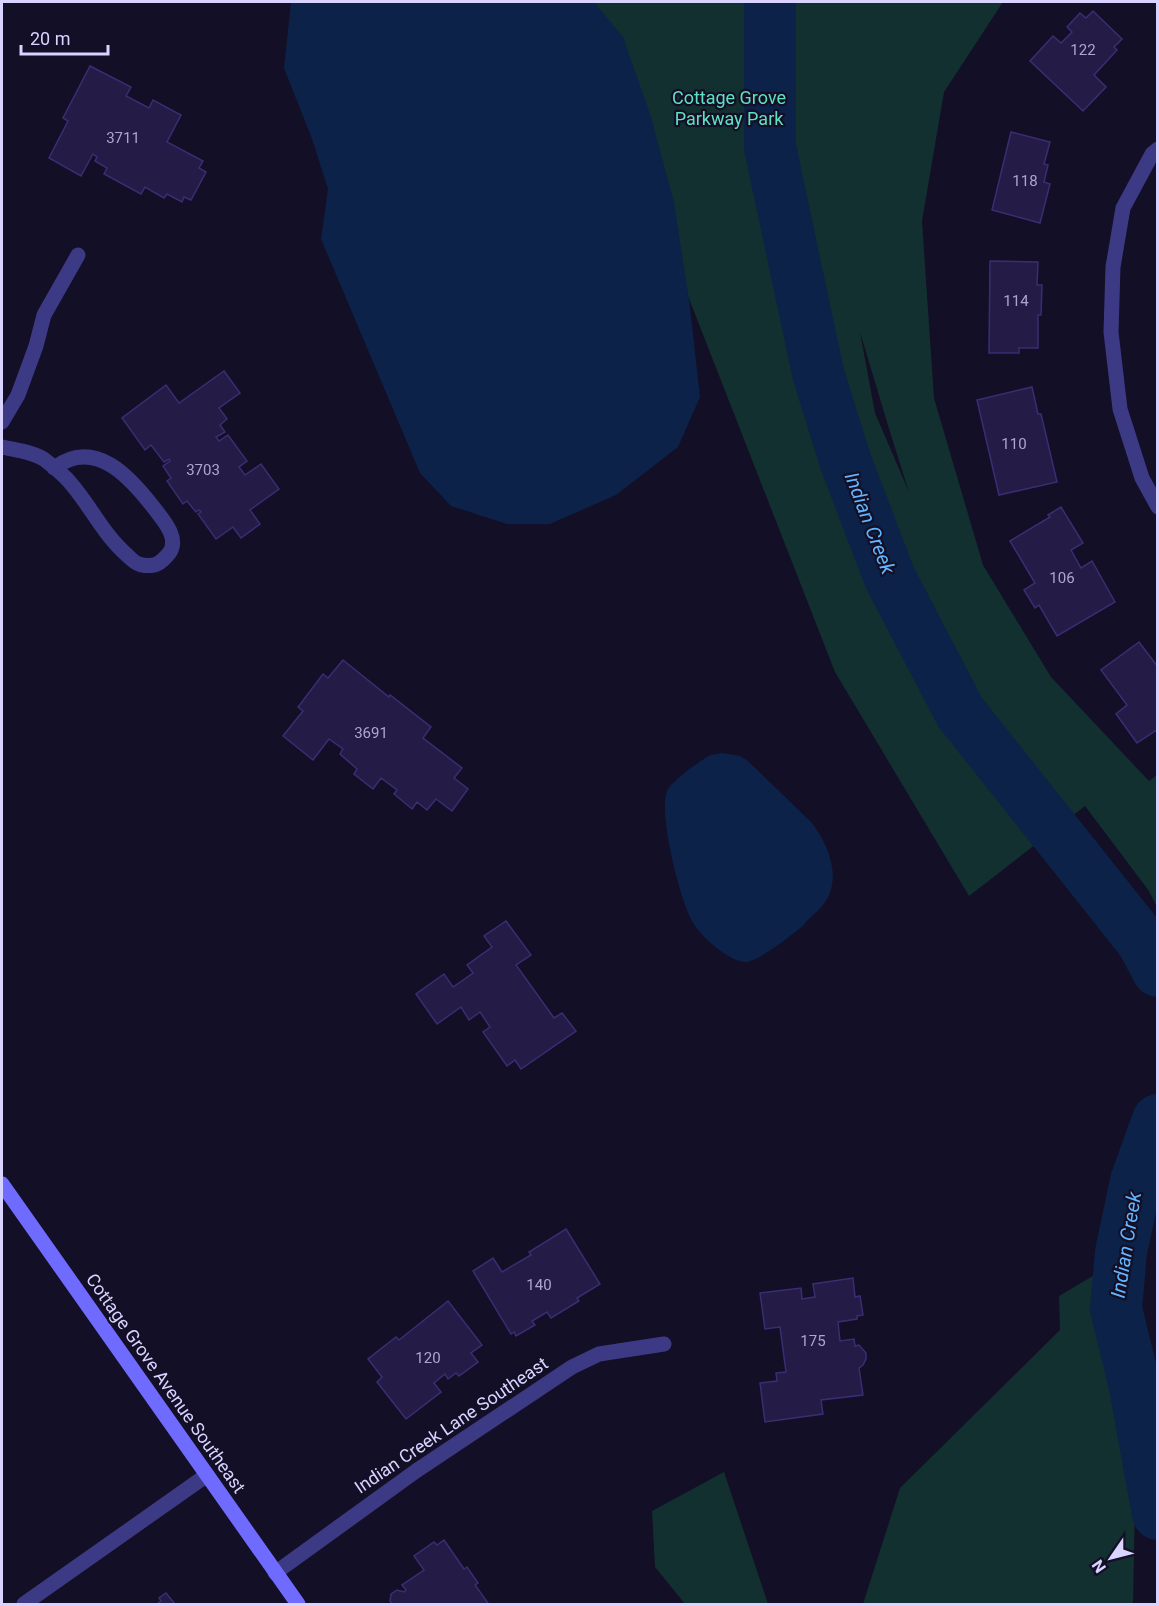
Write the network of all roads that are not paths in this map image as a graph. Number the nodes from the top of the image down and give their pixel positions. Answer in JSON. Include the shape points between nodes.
{"nodes":[{"id":1,"x":1158,"y":149,"type":"edge"},
{"id":2,"x":78,"y":255,"type":"dead end"},
{"id":3,"x":2,"y":422,"type":"edge"},
{"id":4,"x":2,"y":447,"type":"edge"},
{"id":5,"x":54,"y":468,"type":"junction"},
{"id":6,"x":1158,"y":507,"type":"edge"},
{"id":7,"x":2,"y":1184,"type":"edge"},
{"id":8,"x":664,"y":1344,"type":"dead end"},
{"id":9,"x":207,"y":1475,"type":"junction"},
{"id":10,"x":275,"y":1573,"type":"junction"},
{"id":11,"x":24,"y":1605,"type":"edge"},
{"id":12,"x":298,"y":1605,"type":"edge"}],
"edges":[{"from":1,"to":6,"type":"street","via":[[1123,208],[1113,267],[1111,332],[1120,409],[1143,478]]},
{"from":2,"to":3,"type":"street","via":[[44,315],[18,395]]},
{"from":4,"to":5,"type":"street","via":[[43,458]]},
{"from":5,"to":5,"type":"street","via":[[66,478],[117,547],[138,564],[155,565],[165,559],[173,538],[130,478],[112,464],[91,457],[73,458]]},
{"from":7,"to":9,"type":"main road","name":"Cottage Grove Avenue Southeast"},
{"from":8,"to":10,"type":"street","name":"Indian Creek Lane Southeast","via":[[599,1354],[572,1367],[416,1471]]},
{"from":9,"to":10,"type":"main road","name":"Cottage Grove Avenue Southeast"},
{"from":9,"to":11,"type":"street"},
{"from":10,"to":12,"type":"main road","name":"Cottage Grove Avenue Southeast"}]}
